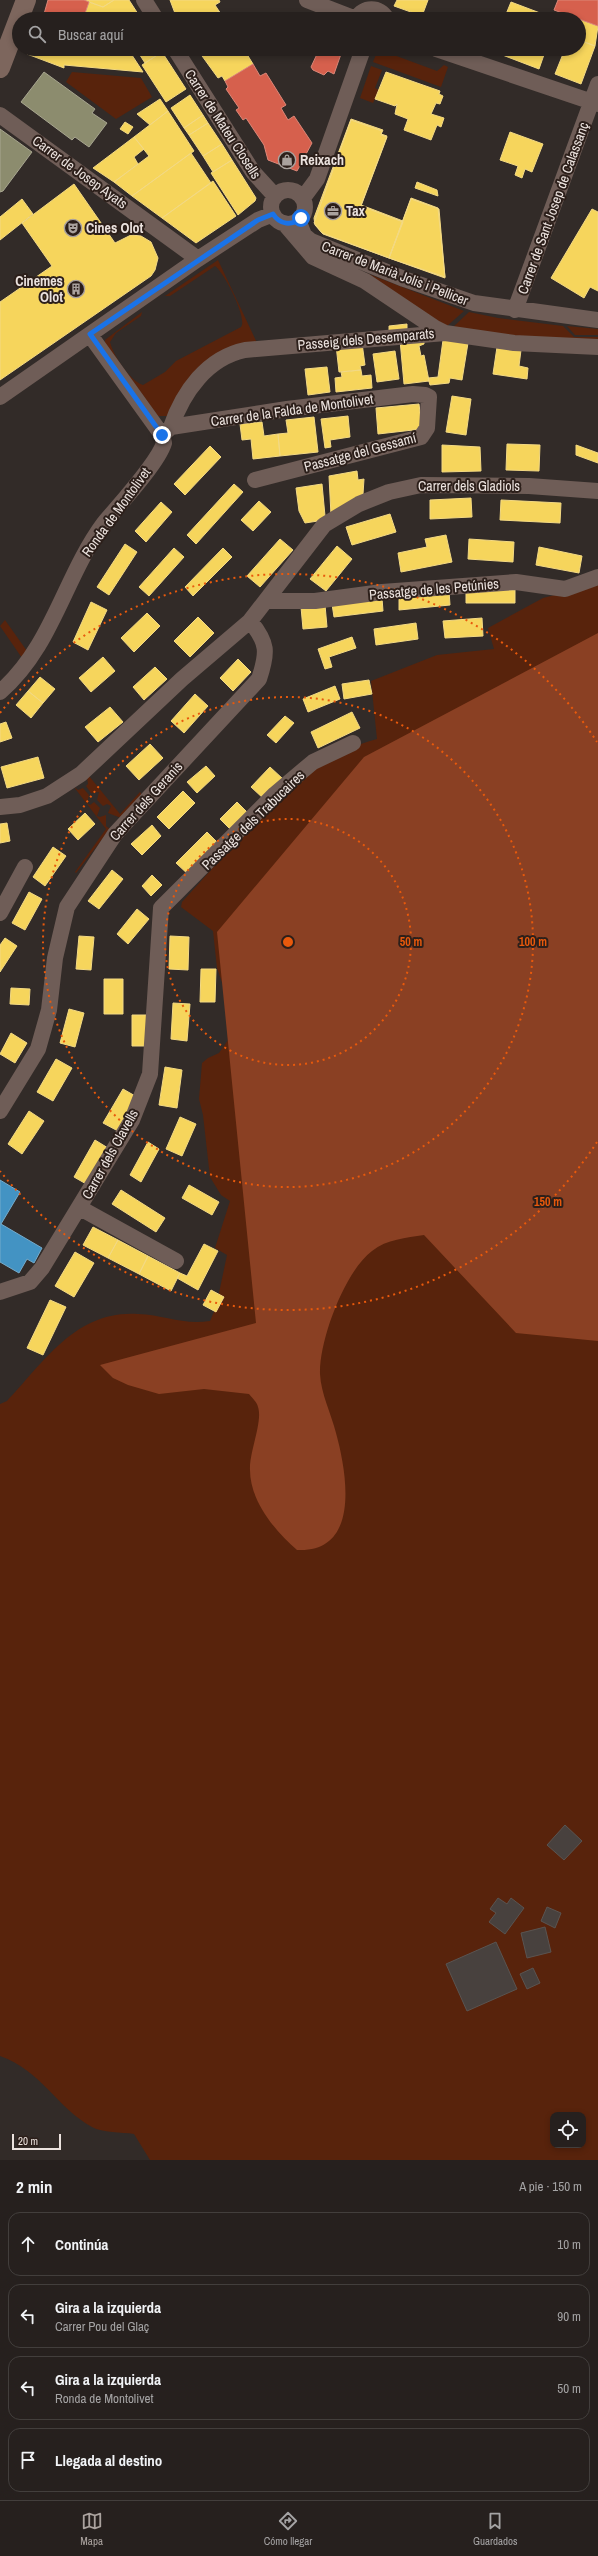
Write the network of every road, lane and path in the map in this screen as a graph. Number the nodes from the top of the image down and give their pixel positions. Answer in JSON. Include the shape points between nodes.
{"nodes":[{"id":1,"x":26,"y":0,"type":"edge"},
{"id":2,"x":144,"y":0,"type":"edge"},
{"id":3,"x":307,"y":0,"type":"edge"},
{"id":4,"x":382,"y":10,"type":"edge"},
{"id":5,"x":21,"y":12,"type":"edge"},
{"id":6,"x":152,"y":12,"type":"edge"},
{"id":7,"x":338,"y":12,"type":"edge"},
{"id":8,"x":362,"y":12,"type":"edge"},
{"id":9,"x":12,"y":37,"type":"edge"},
{"id":10,"x":179,"y":56,"type":"edge"},
{"id":11,"x":361,"y":56,"type":"edge"},
{"id":12,"x":457,"y":56,"type":"edge"},
{"id":13,"x":0,"y":68,"type":"edge"},
{"id":14,"x":598,"y":84,"type":"edge"},
{"id":15,"x":595,"y":103,"type":"edge"},
{"id":16,"x":0,"y":115,"type":"edge"},
{"id":17,"x":275,"y":196,"type":"junction"},
{"id":18,"x":303,"y":198,"type":"junction"},
{"id":19,"x":285,"y":219,"type":"junction"},
{"id":20,"x":198,"y":259,"type":"junction"},
{"id":21,"x":515,"y":310,"type":"junction"},
{"id":22,"x":598,"y":320,"type":"edge"},
{"id":23,"x":446,"y":333,"type":"junction"},
{"id":24,"x":90,"y":334,"type":"junction"},
{"id":25,"x":598,"y":347,"type":"edge"},
{"id":26,"x":426,"y":395,"type":"joint"},
{"id":27,"x":0,"y":397,"type":"edge"},
{"id":28,"x":167,"y":431,"type":"junction"},
{"id":29,"x":255,"y":480,"type":"dead end"},
{"id":30,"x":598,"y":491,"type":"edge"},
{"id":31,"x":598,"y":577,"type":"edge"},
{"id":32,"x":267,"y":601,"type":"junction"},
{"id":33,"x":250,"y":621,"type":"junction"},
{"id":34,"x":0,"y":692,"type":"edge"},
{"id":35,"x":353,"y":743,"type":"dead end"},
{"id":36,"x":0,"y":808,"type":"edge"},
{"id":37,"x":24,"y":867,"type":"dead end"},
{"id":38,"x":161,"y":908,"type":"joint"},
{"id":39,"x":0,"y":913,"type":"edge"},
{"id":40,"x":0,"y":1110,"type":"edge"},
{"id":41,"x":80,"y":1208,"type":"junction"},
{"id":42,"x":176,"y":1261,"type":"dead end"},
{"id":43,"x":0,"y":1292,"type":"edge"}],
"edges":[{"from":1,"to":5,"type":"main road"},
{"from":2,"to":6,"type":"street"},
{"from":3,"to":7,"type":"street"},
{"from":4,"to":8,"type":"street"},
{"from":9,"to":13,"type":"main road"},
{"from":10,"to":17,"type":"street","name":"Carrer de Mateu Closells","via":[[253,172]]},
{"from":11,"to":18,"type":"street","via":[[317,179]]},
{"from":12,"to":15,"type":"street"},
{"from":14,"to":15,"type":"street","name":"Carrer de Sant Josep de Calassanç"},
{"from":15,"to":21,"type":"street","name":"Carrer de Sant Josep de Calassanç"},
{"from":16,"to":20,"type":"street","name":"Carrer de Josep Ayats"},
{"from":17,"to":18,"type":"street","via":[[291,190]]},
{"from":17,"to":19,"type":"street","via":[[271,206]]},
{"from":18,"to":19,"type":"street","via":[[305,209]]},
{"from":19,"to":20,"type":"street","via":[[258,220]]},
{"from":19,"to":21,"type":"street","name":"Carrer de Marià Jolis i Pellicer","via":[[311,240],[379,269],[474,303]]},
{"from":19,"to":23,"type":"street","via":[[313,257],[365,281]]},
{"from":20,"to":24,"type":"street"},
{"from":21,"to":22,"type":"street","name":"Carrer de Marià Jolis i Pellicer"},
{"from":23,"to":25,"type":"street","name":"Passeig dels Desemparats","via":[[514,343]]},
{"from":23,"to":28,"type":"street","name":"Passeig dels Desemparats","via":[[236,352],[218,361],[197,380]]},
{"from":24,"to":27,"type":"street"},
{"from":24,"to":28,"type":"street"},
{"from":26,"to":28,"type":"street","name":"Carrer de la Falda de Montolivet","via":[[413,394],[287,408]]},
{"from":26,"to":29,"type":"street","name":"Passatge del Gessamí","via":[[429,397],[427,428],[421,437]]},
{"from":28,"to":34,"type":"street","name":"Ronda de Montolivet","via":[[162,449],[84,554],[54,620],[32,658]]},
{"from":30,"to":32,"type":"street","name":"Carrer dels Gladiols","via":[[580,488],[429,484],[389,492],[359,504],[324,525]]},
{"from":31,"to":32,"type":"street","name":"Passatge de les Petúnies","via":[[565,589],[516,582],[382,592],[315,601]]},
{"from":32,"to":33,"type":"street"},
{"from":33,"to":36,"type":"street","via":[[182,679],[75,778],[47,796],[30,803]]},
{"from":33,"to":40,"type":"street","name":"Carrer dels Geranis","via":[[264,638],[265,660],[259,678],[115,834],[66,907],[54,958],[49,1010],[38,1049]]},
{"from":35,"to":38,"type":"street","name":"Passatge dels Trabucaires","via":[[313,762],[276,794]]},
{"from":37,"to":39,"type":"street"},
{"from":38,"to":41,"type":"street","name":"Carrer dels Clavells","via":[[150,1074],[132,1120]]},
{"from":41,"to":42,"type":"street"},
{"from":41,"to":43,"type":"street","name":"Carrer dels Clavells","via":[[42,1268],[30,1282]]}]}
